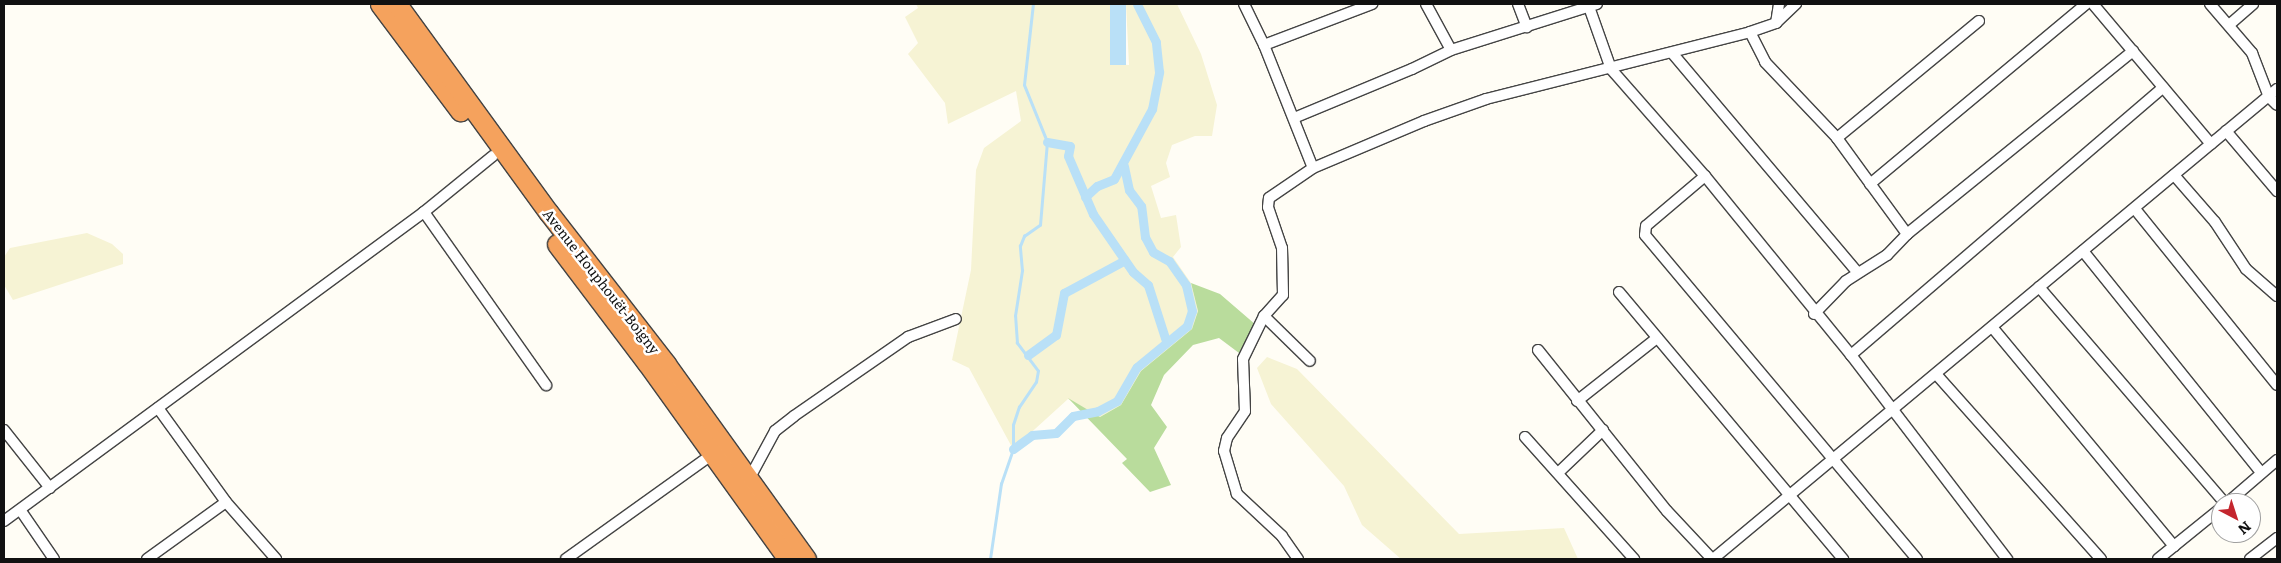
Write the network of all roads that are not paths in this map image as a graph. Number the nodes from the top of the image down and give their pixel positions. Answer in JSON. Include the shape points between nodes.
{"nodes":[{"id":1,"x":380,"y":4,"type":"edge"},
{"id":2,"x":397,"y":4,"type":"edge"},
{"id":3,"x":1244,"y":4,"type":"edge"},
{"id":4,"x":1372,"y":4,"type":"edge"},
{"id":5,"x":1426,"y":4,"type":"edge"},
{"id":6,"x":1518,"y":4,"type":"edge"},
{"id":7,"x":1779,"y":4,"type":"edge"},
{"id":8,"x":1796,"y":4,"type":"edge"},
{"id":9,"x":2086,"y":4,"type":"edge"},
{"id":10,"x":2094,"y":4,"type":"edge"},
{"id":11,"x":2210,"y":4,"type":"edge"},
{"id":12,"x":2253,"y":4,"type":"edge"},
{"id":13,"x":1591,"y":5,"type":"edge"},
{"id":14,"x":1979,"y":21,"type":"dead end"},
{"id":15,"x":1776,"y":23,"type":"junction"},
{"id":16,"x":2229,"y":26,"type":"junction"},
{"id":17,"x":1527,"y":27,"type":"junction"},
{"id":18,"x":1750,"y":32,"type":"junction"},
{"id":19,"x":1264,"y":45,"type":"junction"},
{"id":20,"x":1451,"y":50,"type":"junction"},
{"id":21,"x":2133,"y":51,"type":"junction"},
{"id":22,"x":1673,"y":54,"type":"junction"},
{"id":23,"x":1611,"y":69,"type":"junction"},
{"id":24,"x":2163,"y":88,"type":"junction"},
{"id":25,"x":2277,"y":89,"type":"edge"},
{"id":26,"x":2269,"y":97,"type":"junction"},
{"id":27,"x":2277,"y":105,"type":"edge"},
{"id":28,"x":1294,"y":118,"type":"junction"},
{"id":29,"x":2226,"y":131,"type":"junction"},
{"id":30,"x":1837,"y":138,"type":"junction"},
{"id":31,"x":2211,"y":144,"type":"junction"},
{"id":32,"x":493,"y":156,"type":"junction"},
{"id":33,"x":1313,"y":168,"type":"junction"},
{"id":34,"x":2174,"y":175,"type":"junction"},
{"id":35,"x":1705,"y":176,"type":"junction"},
{"id":36,"x":1870,"y":184,"type":"junction"},
{"id":37,"x":2277,"y":191,"type":"edge"},
{"id":38,"x":2135,"y":209,"type":"junction"},
{"id":39,"x":424,"y":212,"type":"junction"},
{"id":40,"x":1907,"y":234,"type":"junction"},
{"id":41,"x":2082,"y":251,"type":"junction"},
{"id":42,"x":1858,"y":272,"type":"junction"},
{"id":43,"x":2039,"y":287,"type":"junction"},
{"id":44,"x":1619,"y":292,"type":"dead end"},
{"id":45,"x":2277,"y":296,"type":"edge"},
{"id":46,"x":1814,"y":314,"type":"junction"},
{"id":47,"x":1264,"y":316,"type":"junction"},
{"id":48,"x":956,"y":319,"type":"dead end"},
{"id":49,"x":1992,"y":327,"type":"junction"},
{"id":50,"x":1657,"y":338,"type":"junction"},
{"id":51,"x":1538,"y":350,"type":"dead end"},
{"id":52,"x":1851,"y":355,"type":"junction"},
{"id":53,"x":1310,"y":361,"type":"dead end"},
{"id":54,"x":1936,"y":374,"type":"junction"},
{"id":55,"x":546,"y":385,"type":"dead end"},
{"id":56,"x":2277,"y":385,"type":"edge"},
{"id":57,"x":1577,"y":401,"type":"junction"},
{"id":58,"x":158,"y":408,"type":"junction"},
{"id":59,"x":1891,"y":411,"type":"junction"},
{"id":60,"x":4,"y":430,"type":"edge"},
{"id":61,"x":1603,"y":430,"type":"junction"},
{"id":62,"x":1525,"y":436,"type":"dead end"},
{"id":63,"x":717,"y":451,"type":"junction"},
{"id":64,"x":1832,"y":458,"type":"junction"},
{"id":65,"x":2277,"y":460,"type":"edge"},
{"id":66,"x":1559,"y":472,"type":"junction"},
{"id":67,"x":2261,"y":472,"type":"junction"},
{"id":68,"x":748,"y":481,"type":"junction"},
{"id":69,"x":50,"y":488,"type":"junction"},
{"id":70,"x":2217,"y":493,"type":"edge"},
{"id":71,"x":2237,"y":493,"type":"edge"},
{"id":72,"x":1787,"y":496,"type":"junction"},
{"id":73,"x":226,"y":502,"type":"junction"},
{"id":74,"x":21,"y":511,"type":"junction"},
{"id":75,"x":2211,"y":516,"type":"edge"},
{"id":76,"x":4,"y":521,"type":"edge"},
{"id":77,"x":2277,"y":538,"type":"edge"},
{"id":78,"x":2174,"y":546,"type":"junction"},
{"id":79,"x":54,"y":559,"type":"edge"},
{"id":80,"x":147,"y":559,"type":"edge"},
{"id":81,"x":276,"y":559,"type":"edge"},
{"id":82,"x":566,"y":559,"type":"edge"},
{"id":83,"x":788,"y":559,"type":"edge"},
{"id":84,"x":806,"y":559,"type":"edge"},
{"id":85,"x":1298,"y":559,"type":"edge"},
{"id":86,"x":1634,"y":559,"type":"edge"},
{"id":87,"x":1712,"y":559,"type":"edge"},
{"id":88,"x":1843,"y":559,"type":"edge"},
{"id":89,"x":1917,"y":559,"type":"edge"},
{"id":90,"x":2007,"y":559,"type":"edge"},
{"id":91,"x":2101,"y":559,"type":"edge"},
{"id":92,"x":2158,"y":559,"type":"edge"},
{"id":93,"x":2250,"y":559,"type":"edge"}],
"edges":[{"from":1,"to":32,"type":"highway","name":"Avenue Houphouët-Boigny"},
{"from":2,"to":63,"type":"highway","name":"Avenue Houphouët-Boigny","via":[[549,213],[666,364]]},
{"from":3,"to":19,"type":"street"},
{"from":4,"to":19,"type":"street"},
{"from":5,"to":20,"type":"street"},
{"from":6,"to":17,"type":"street"},
{"from":7,"to":15,"type":"street"},
{"from":8,"to":15,"type":"street"},
{"from":9,"to":36,"type":"street"},
{"from":10,"to":21,"type":"street"},
{"from":11,"to":16,"type":"street"},
{"from":12,"to":16,"type":"street"},
{"from":13,"to":17,"type":"street"},
{"from":13,"to":23,"type":"street"},
{"from":14,"to":30,"type":"street"},
{"from":15,"to":18,"type":"street"},
{"from":16,"to":26,"type":"street","via":[[2255,57]]},
{"from":17,"to":20,"type":"street"},
{"from":18,"to":22,"type":"street"},
{"from":18,"to":30,"type":"street","via":[[1765,62]]},
{"from":19,"to":28,"type":"street"},
{"from":20,"to":28,"type":"street","via":[[1412,70]]},
{"from":21,"to":24,"type":"street"},
{"from":21,"to":40,"type":"street"},
{"from":22,"to":23,"type":"street"},
{"from":22,"to":42,"type":"street"},
{"from":23,"to":33,"type":"street","via":[[1486,99]]},
{"from":23,"to":35,"type":"street"},
{"from":24,"to":31,"type":"street"},
{"from":24,"to":52,"type":"street"},
{"from":25,"to":26,"type":"street"},
{"from":26,"to":27,"type":"street"},
{"from":26,"to":29,"type":"street"},
{"from":28,"to":33,"type":"street"},
{"from":29,"to":31,"type":"street"},
{"from":29,"to":37,"type":"street"},
{"from":30,"to":36,"type":"street"},
{"from":31,"to":34,"type":"street"},
{"from":32,"to":39,"type":"street"},
{"from":32,"to":63,"type":"highway","name":"Avenue Houphouët-Boigny"},
{"from":33,"to":47,"type":"street","via":[[1269,198],[1268,206],[1282,248],[1282,295]]},
{"from":34,"to":38,"type":"street"},
{"from":34,"to":45,"type":"street","via":[[2215,222],[2246,269]]},
{"from":35,"to":46,"type":"street"},
{"from":35,"to":64,"type":"street","via":[[1646,226],[1644,232]]},
{"from":36,"to":40,"type":"street"},
{"from":38,"to":41,"type":"street"},
{"from":38,"to":56,"type":"street"},
{"from":39,"to":55,"type":"street"},
{"from":39,"to":58,"type":"street"},
{"from":40,"to":42,"type":"street","via":[[1887,254]]},
{"from":41,"to":43,"type":"street"},
{"from":41,"to":67,"type":"street"},
{"from":42,"to":46,"type":"street"},
{"from":43,"to":49,"type":"street"},
{"from":43,"to":70,"type":"street"},
{"from":44,"to":50,"type":"street"},
{"from":46,"to":52,"type":"street"},
{"from":47,"to":53,"type":"street"},
{"from":47,"to":85,"type":"street","via":[[1243,359],[1243,417],[1227,438],[1224,451],[1237,494],[1282,536]]},
{"from":48,"to":68,"type":"street","via":[[908,337],[794,416],[775,431]]},
{"from":49,"to":54,"type":"street"},
{"from":49,"to":78,"type":"street"},
{"from":50,"to":57,"type":"street"},
{"from":50,"to":72,"type":"street"},
{"from":51,"to":57,"type":"street"},
{"from":52,"to":59,"type":"street"},
{"from":54,"to":59,"type":"street"},
{"from":54,"to":91,"type":"street"},
{"from":57,"to":61,"type":"street"},
{"from":58,"to":69,"type":"street"},
{"from":58,"to":73,"type":"street"},
{"from":59,"to":64,"type":"street"},
{"from":59,"to":90,"type":"street"},
{"from":60,"to":69,"type":"street"},
{"from":61,"to":66,"type":"street"},
{"from":61,"to":87,"type":"street","via":[[1667,511]]},
{"from":62,"to":66,"type":"street"},
{"from":63,"to":68,"type":"highway","name":"Avenue Houphouët-Boigny"},
{"from":63,"to":82,"type":"street"},
{"from":63,"to":83,"type":"highway","name":"Avenue Houphouët-Boigny"},
{"from":64,"to":72,"type":"street"},
{"from":64,"to":89,"type":"street"},
{"from":65,"to":67,"type":"street"},
{"from":66,"to":86,"type":"street"},
{"from":67,"to":71,"type":"street"},
{"from":68,"to":84,"type":"highway","name":"Avenue Houphouët-Boigny"},
{"from":69,"to":74,"type":"street"},
{"from":72,"to":87,"type":"street"},
{"from":72,"to":88,"type":"street"},
{"from":73,"to":80,"type":"street"},
{"from":73,"to":81,"type":"street"},
{"from":74,"to":76,"type":"street"},
{"from":74,"to":79,"type":"street"},
{"from":75,"to":78,"type":"street"},
{"from":77,"to":93,"type":"street"},
{"from":78,"to":92,"type":"street"}]}
